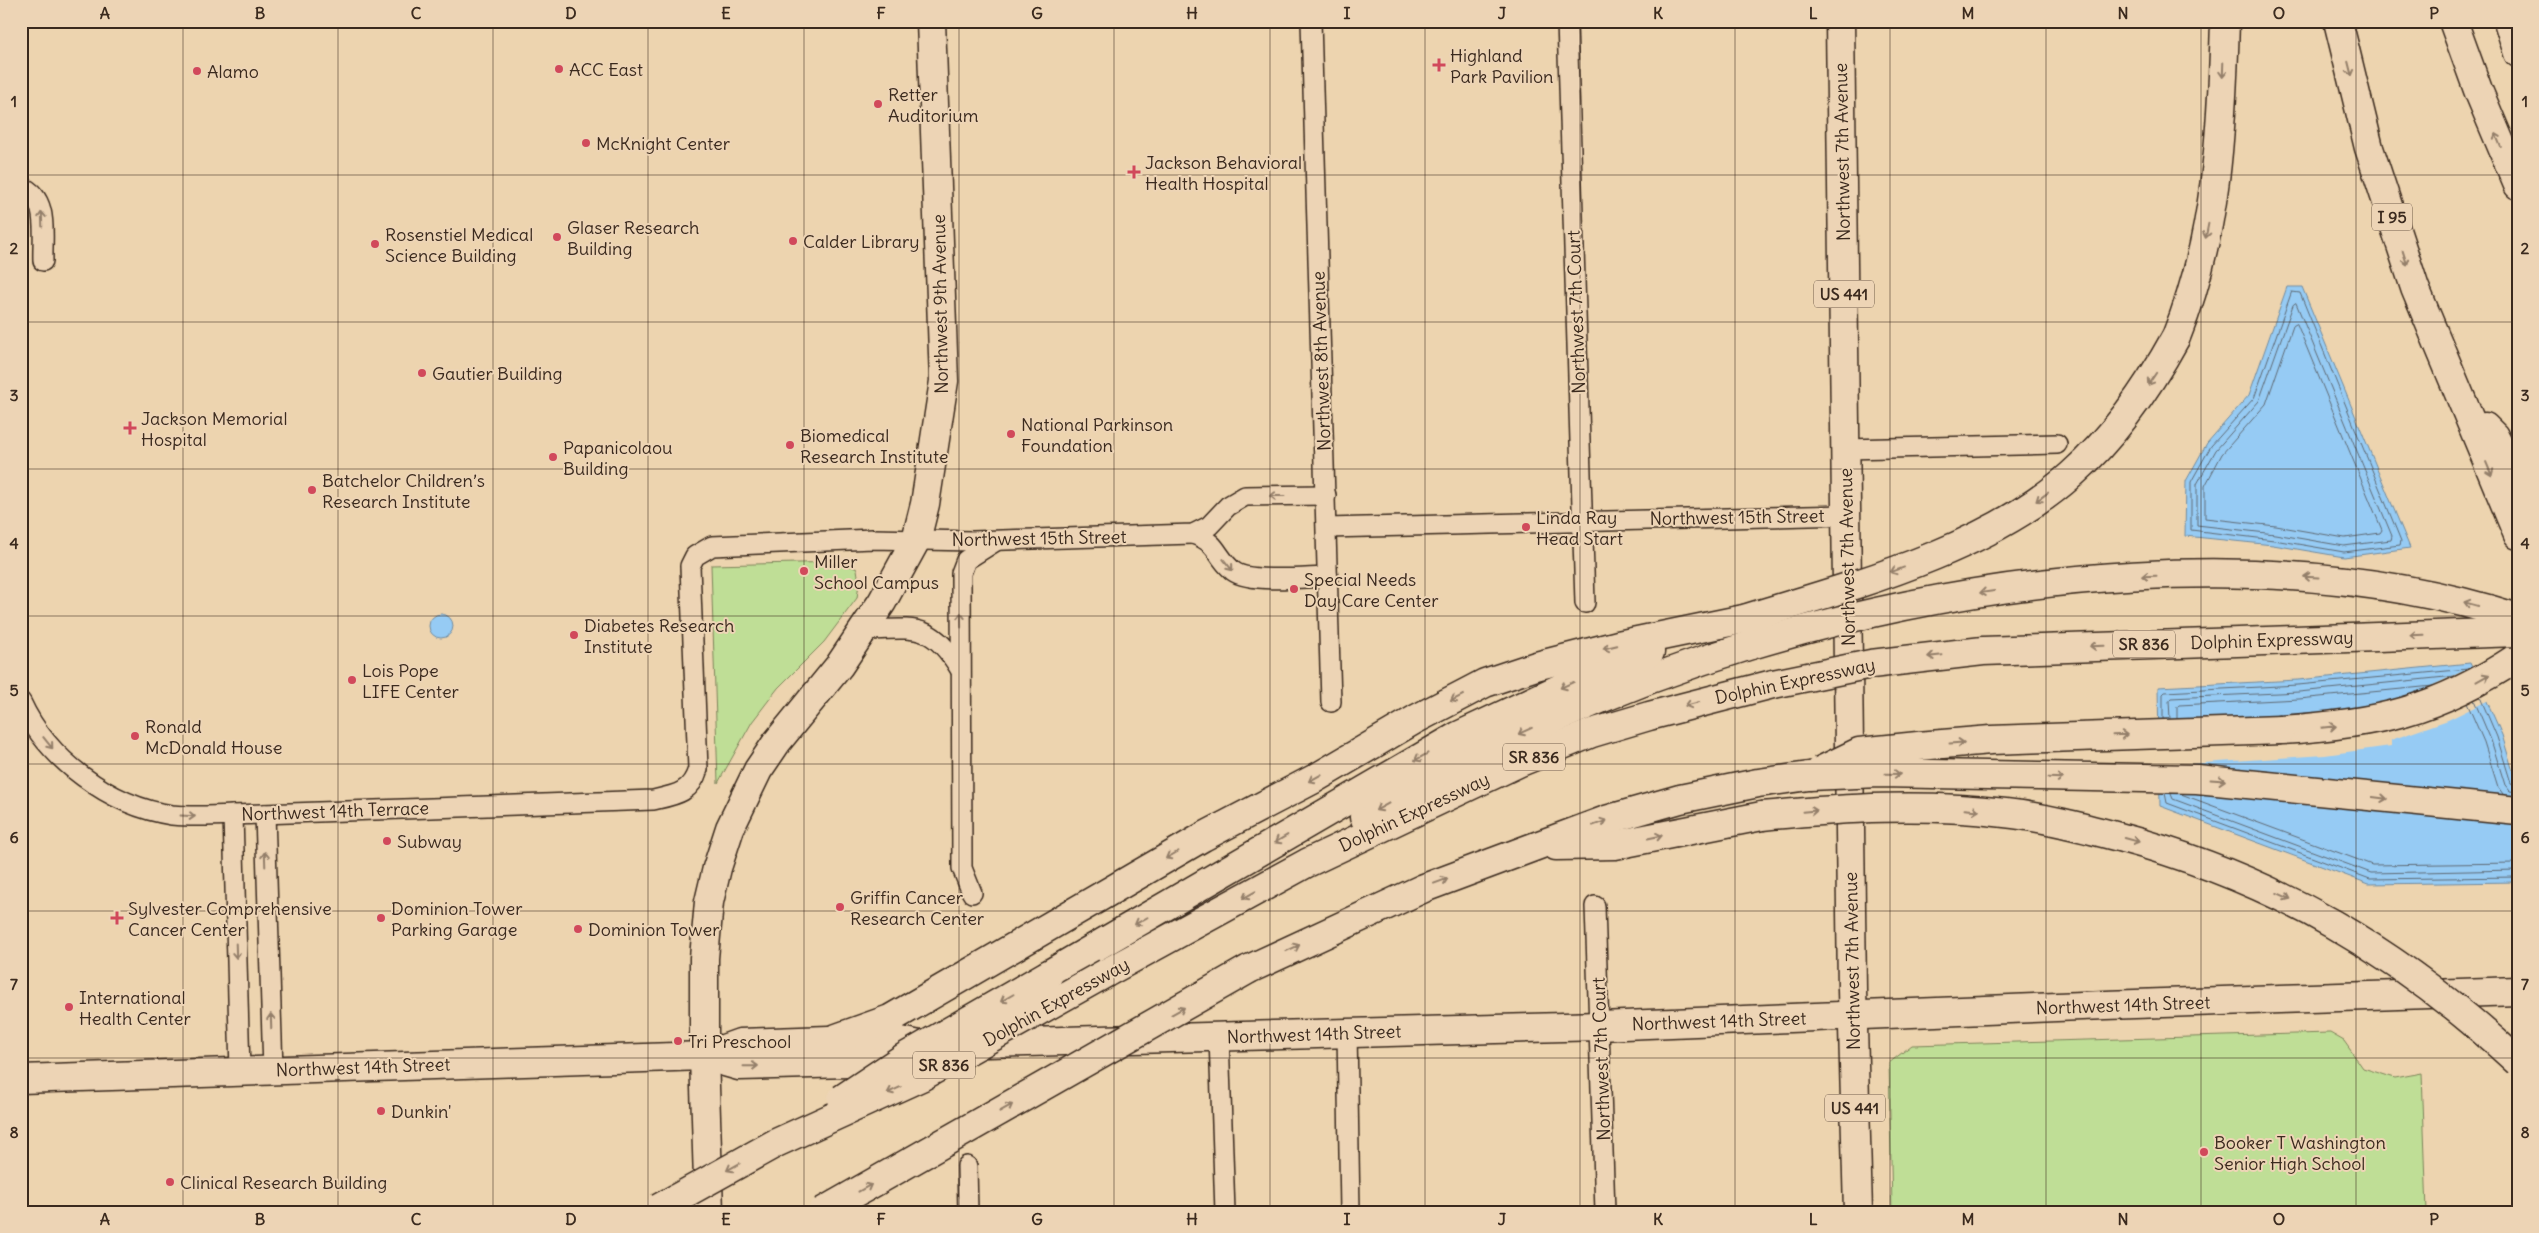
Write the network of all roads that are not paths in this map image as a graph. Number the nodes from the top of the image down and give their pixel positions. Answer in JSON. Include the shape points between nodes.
{"nodes":[{"id":1,"x":932,"y":21,"type":"edge"},
{"id":2,"x":1311,"y":21,"type":"edge"},
{"id":3,"x":1567,"y":21,"type":"edge"},
{"id":4,"x":1840,"y":21,"type":"edge"},
{"id":5,"x":2225,"y":21,"type":"edge"},
{"id":6,"x":2338,"y":21,"type":"edge"},
{"id":7,"x":2452,"y":21,"type":"edge"},
{"id":8,"x":2508,"y":21,"type":"edge"},
{"id":9,"x":2518,"y":52,"type":"edge"},
{"id":10,"x":2518,"y":184,"type":"edge"},
{"id":11,"x":21,"y":186,"type":"edge"},
{"id":12,"x":43,"y":261,"type":"dead end"},
{"id":13,"x":2463,"y":408,"type":"junction"},
{"id":14,"x":2057,"y":444,"type":"dead end"},
{"id":15,"x":1846,"y":449,"type":"junction"},
{"id":16,"x":2518,"y":482,"type":"edge"},
{"id":17,"x":1326,"y":496,"type":"junction"},
{"id":18,"x":1847,"y":515,"type":"junction"},
{"id":19,"x":1583,"y":521,"type":"junction"},
{"id":20,"x":1327,"y":528,"type":"junction"},
{"id":21,"x":1193,"y":534,"type":"junction"},
{"id":22,"x":2518,"y":535,"type":"edge"},
{"id":23,"x":916,"y":540,"type":"junction"},
{"id":24,"x":998,"y":540,"type":"junction"},
{"id":25,"x":1328,"y":577,"type":"junction"},
{"id":26,"x":1586,"y":603,"type":"dead end"},
{"id":27,"x":2518,"y":618,"type":"edge"},
{"id":28,"x":1744,"y":619,"type":"junction"},
{"id":29,"x":864,"y":630,"type":"junction"},
{"id":30,"x":2518,"y":632,"type":"edge"},
{"id":31,"x":2518,"y":657,"type":"edge"},
{"id":32,"x":960,"y":669,"type":"junction"},
{"id":33,"x":21,"y":702,"type":"edge"},
{"id":34,"x":1331,"y":702,"type":"dead end"},
{"id":35,"x":1810,"y":776,"type":"junction"},
{"id":36,"x":690,"y":787,"type":"joint"},
{"id":37,"x":2518,"y":811,"type":"edge"},
{"id":38,"x":264,"y":814,"type":"junction"},
{"id":39,"x":233,"y":815,"type":"junction"},
{"id":40,"x":1538,"y":846,"type":"junction"},
{"id":41,"x":1307,"y":863,"type":"junction"},
{"id":42,"x":972,"y":893,"type":"dead end"},
{"id":43,"x":1595,"y":906,"type":"dead end"},
{"id":44,"x":2518,"y":991,"type":"edge"},
{"id":45,"x":1853,"y":1017,"type":"junction"},
{"id":46,"x":1600,"y":1026,"type":"junction"},
{"id":47,"x":1346,"y":1032,"type":"junction"},
{"id":48,"x":1219,"y":1037,"type":"junction"},
{"id":49,"x":831,"y":1040,"type":"junction"},
{"id":50,"x":919,"y":1045,"type":"junction"},
{"id":51,"x":704,"y":1056,"type":"junction"},
{"id":52,"x":2518,"y":1062,"type":"edge"},
{"id":53,"x":274,"y":1070,"type":"junction"},
{"id":54,"x":240,"y":1071,"type":"junction"},
{"id":55,"x":21,"y":1079,"type":"edge"},
{"id":56,"x":776,"y":1143,"type":"junction"},
{"id":57,"x":967,"y":1166,"type":"dead end"},
{"id":58,"x":656,"y":1210,"type":"edge"},
{"id":59,"x":709,"y":1212,"type":"edge"},
{"id":60,"x":822,"y":1212,"type":"edge"},
{"id":61,"x":968,"y":1212,"type":"edge"},
{"id":62,"x":1225,"y":1212,"type":"edge"},
{"id":63,"x":1350,"y":1212,"type":"edge"},
{"id":64,"x":1605,"y":1212,"type":"edge"},
{"id":65,"x":1858,"y":1212,"type":"edge"}],
"edges":[{"from":1,"to":23,"type":"main road","name":"Northwest 9th Avenue","via":[[944,381],[931,475]]},
{"from":2,"to":17,"type":"street","name":"Northwest 8th Avenue"},
{"from":3,"to":19,"type":"street","name":"Northwest 7th Court"},
{"from":4,"to":15,"type":"main road","name":"Northwest 7th Avenue","number":"US 441"},
{"from":5,"to":28,"type":"main road","one_way":true,"bridge":true,"via":[[2222,108],[2212,207],[2191,300],[2155,376],[2118,427],[2070,476],[2006,520],[1927,559]]},
{"from":6,"to":13,"type":"main road","number":"I 95","one_way":true,"via":[[2369,148],[2415,288]]},
{"from":10,"to":7,"type":"main road","one_way":true},
{"from":8,"to":9,"type":"main road"},
{"from":12,"to":11,"type":"street","one_way":true,"via":[[42,208],[32,192]]},
{"from":13,"to":16,"type":"main road","via":[[2494,436]]},
{"from":13,"to":22,"type":"main road","number":"I 95","one_way":true},
{"from":14,"to":15,"type":"street"},
{"from":15,"to":18,"type":"main road","name":"Northwest 7th Avenue","number":"US 441"},
{"from":17,"to":20,"type":"street","name":"Northwest 8th Avenue"},
{"from":17,"to":21,"type":"street","name":"Northwest 15th Street","one_way":true,"via":[[1245,496],[1237,499],[1209,526]]},
{"from":18,"to":19,"type":"street","name":"Northwest 15th Street"},
{"from":18,"to":45,"type":"main road","name":"Northwest 7th Avenue","number":"US 441"},
{"from":19,"to":20,"type":"street","name":"Northwest 15th Street"},
{"from":19,"to":26,"type":"street","name":"Northwest 7th Court"},
{"from":20,"to":25,"type":"street","name":"Northwest 8th Avenue"},
{"from":21,"to":24,"type":"street","name":"Northwest 15th Street"},
{"from":21,"to":25,"type":"street","one_way":true,"via":[[1208,539],[1237,574],[1268,578]]},
{"from":23,"to":24,"type":"street","name":"Northwest 15th Street"},
{"from":23,"to":29,"type":"main road","name":"Northwest 9th Avenue"},
{"from":23,"to":36,"type":"street","name":"Northwest 15th Street","via":[[873,538],[720,544],[696,556],[690,566],[698,769]]},
{"from":32,"to":24,"type":"street","one_way":true,"via":[[961,573],[966,560]]},
{"from":25,"to":34,"type":"street","name":"Northwest 8th Avenue"},
{"from":27,"to":41,"type":"main road","one_way":true,"bridge":true,"via":[[2449,598],[2353,581],[2278,575],[2181,575],[2078,582],[1971,594],[1854,617],[1680,667],[1526,730],[1452,767],[1332,835]]},
{"from":28,"to":49,"type":"main road","one_way":true,"via":[[1618,645],[1485,683],[1203,837],[896,1016]]},
{"from":28,"to":56,"type":"main road","one_way":true,"bridge":true,"via":[[1582,678],[1458,736],[905,1057]]},
{"from":29,"to":32,"type":"street","via":[[928,633],[942,642]]},
{"from":29,"to":51,"type":"main road","name":"Northwest 9th Avenue","via":[[758,770],[730,828],[710,902],[704,958]]},
{"from":30,"to":41,"type":"main road","name":"Dolphin Expressway","number":"SR 836","one_way":true,"bridge":true,"via":[[1983,651],[1871,664],[1773,684],[1592,733],[1465,787]]},
{"from":35,"to":31,"type":"main road","one_way":true,"bridge":true,"via":[[1859,752],[1918,746],[1991,740],[2281,730],[2366,722],[2408,713],[2437,701]]},
{"from":32,"to":42,"type":"street","via":[[962,868]]},
{"from":33,"to":39,"type":"street","name":"Northwest 14th Terrace","one_way":true,"via":[[49,746],[86,780],[125,801],[172,815]]},
{"from":35,"to":37,"type":"main road","one_way":true,"bridge":true,"via":[[1880,773],[2197,779]]},
{"from":40,"to":35,"type":"main road","one_way":true,"via":[[1606,820],[1680,799]]},
{"from":36,"to":38,"type":"street","name":"Northwest 14th Terrace","via":[[653,800]]},
{"from":38,"to":39,"type":"street","name":"Northwest 14th Terrace"},
{"from":53,"to":38,"type":"street","one_way":true},
{"from":39,"to":54,"type":"street","one_way":true},
{"from":40,"to":52,"type":"main road","one_way":true,"bridge":true,"via":[[1615,845],[1762,816],[1864,807],[2006,813],[2093,830],[2195,860],[2293,901],[2359,938],[2417,977],[2474,1021]]},
{"from":60,"to":40,"type":"main road","one_way":true,"bridge":true,"via":[[1249,969],[1424,888]]},
{"from":41,"to":56,"type":"main road","name":"Dolphin Expressway","number":"SR 836","one_way":true,"bridge":true,"via":[[921,1077]]},
{"from":43,"to":46,"type":"street","name":"Northwest 7th Court"},
{"from":44,"to":45,"type":"main road","name":"Northwest 14th Street"},
{"from":45,"to":46,"type":"main road","name":"Northwest 14th Street"},
{"from":45,"to":65,"type":"main road","name":"Northwest 7th Avenue","number":"US 441"},
{"from":46,"to":47,"type":"main road","name":"Northwest 14th Street"},
{"from":46,"to":64,"type":"street","name":"Northwest 7th Court"},
{"from":47,"to":48,"type":"main road","name":"Northwest 14th Street"},
{"from":47,"to":63,"type":"street"},
{"from":48,"to":50,"type":"main road","name":"Northwest 14th Street"},
{"from":48,"to":62,"type":"street"},
{"from":49,"to":50,"type":"main road","name":"Northwest 14th Street","via":[[887,1038]]},
{"from":49,"to":51,"type":"main road","name":"Northwest 14th Street","via":[[740,1043]]},
{"from":51,"to":50,"type":"main road","name":"Northwest 14th Street","one_way":true,"via":[[739,1066],[886,1062]]},
{"from":51,"to":53,"type":"main road","name":"Northwest 14th Street"},
{"from":51,"to":59,"type":"main road","name":"Northwest 9th Avenue"},
{"from":53,"to":54,"type":"main road","name":"Northwest 14th Street"},
{"from":54,"to":55,"type":"main road","name":"Northwest 14th Street"},
{"from":56,"to":58,"type":"main road","name":"Dolphin Expressway","number":"SR 836","one_way":true,"bridge":true},
{"from":57,"to":61,"type":"street"}]}
